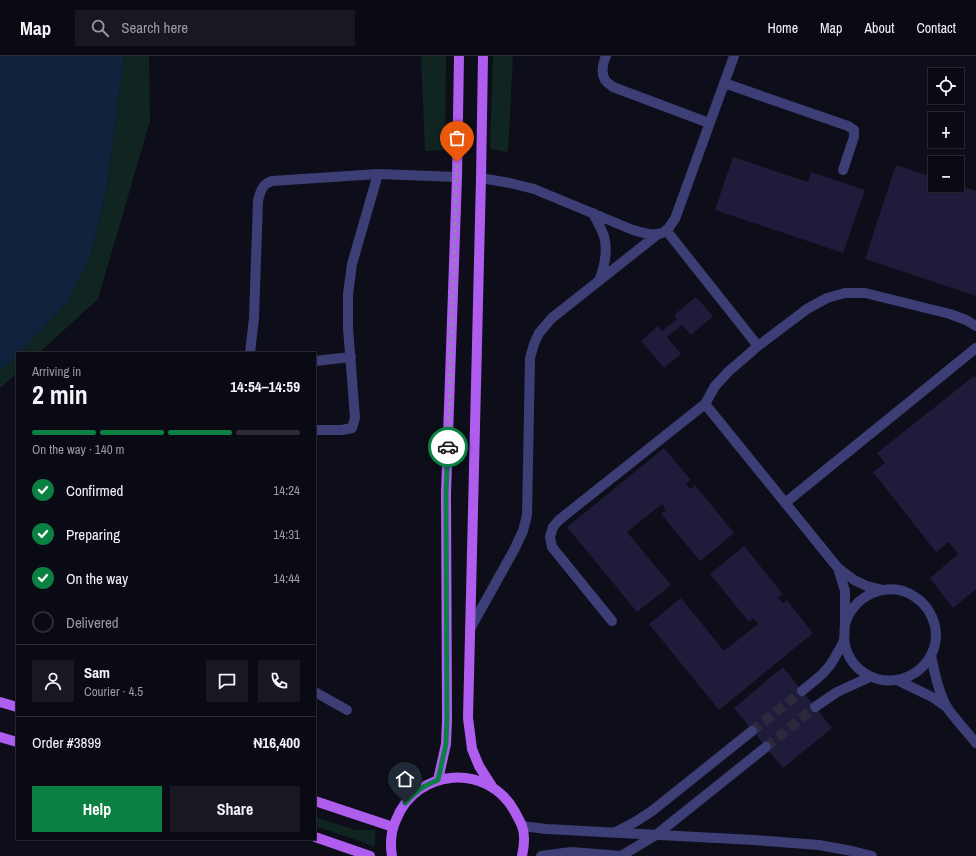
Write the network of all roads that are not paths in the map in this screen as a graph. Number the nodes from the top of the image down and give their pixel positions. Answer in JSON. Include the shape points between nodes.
{"nodes":[{"id":1,"x":459,"y":56,"type":"edge"},
{"id":2,"x":483,"y":56,"type":"edge"},
{"id":3,"x":606,"y":56,"type":"edge"},
{"id":4,"x":734,"y":56,"type":"edge"},
{"id":5,"x":724,"y":82,"type":"junction"},
{"id":6,"x":709,"y":124,"type":"junction"},
{"id":7,"x":843,"y":170,"type":"dead end"},
{"id":8,"x":378,"y":174,"type":"junction"},
{"id":9,"x":457,"y":177,"type":"junction"},
{"id":10,"x":481,"y":178,"type":"junction"},
{"id":11,"x":593,"y":213,"type":"junction"},
{"id":12,"x":662,"y":232,"type":"junction"},
{"id":13,"x":599,"y":281,"type":"junction"},
{"id":14,"x":976,"y":326,"type":"edge"},
{"id":15,"x":758,"y":346,"type":"junction"},
{"id":16,"x":976,"y":348,"type":"edge"},
{"id":17,"x":250,"y":352,"type":"edge"},
{"id":18,"x":351,"y":358,"type":"junction"},
{"id":19,"x":316,"y":361,"type":"edge"},
{"id":20,"x":705,"y":404,"type":"junction"},
{"id":21,"x":316,"y":430,"type":"edge"},
{"id":22,"x":785,"y":503,"type":"junction"},
{"id":23,"x":838,"y":568,"type":"junction"},
{"id":24,"x":883,"y":590,"type":"junction"},
{"id":25,"x":612,"y":621,"type":"dead end"},
{"id":26,"x":845,"y":624,"type":"junction"},
{"id":27,"x":470,"y":629,"type":"junction"},
{"id":28,"x":844,"y":639,"type":"junction"},
{"id":29,"x":930,"y":655,"type":"junction"},
{"id":30,"x":870,"y":677,"type":"junction"},
{"id":31,"x":897,"y":680,"type":"junction"},
{"id":32,"x":802,"y":691,"type":"tunnel mouth"},
{"id":33,"x":316,"y":693,"type":"edge"},
{"id":34,"x":0,"y":702,"type":"edge"},
{"id":35,"x":815,"y":707,"type":"tunnel mouth"},
{"id":36,"x":16,"y":708,"type":"edge"},
{"id":37,"x":948,"y":708,"type":"junction"},
{"id":38,"x":347,"y":710,"type":"dead end"},
{"id":39,"x":752,"y":731,"type":"tunnel mouth"},
{"id":40,"x":0,"y":737,"type":"edge"},
{"id":41,"x":16,"y":742,"type":"edge"},
{"id":42,"x":976,"y":743,"type":"edge"},
{"id":43,"x":766,"y":747,"type":"tunnel mouth"},
{"id":44,"x":438,"y":780,"type":"junction"},
{"id":45,"x":493,"y":788,"type":"junction"},
{"id":46,"x":316,"y":801,"type":"edge"},
{"id":47,"x":522,"y":826,"type":"junction"},
{"id":48,"x":393,"y":827,"type":"junction"},
{"id":49,"x":615,"y":833,"type":"junction"},
{"id":50,"x":656,"y":835,"type":"junction"},
{"id":51,"x":316,"y":837,"type":"edge"},
{"id":52,"x":370,"y":856,"type":"edge"},
{"id":53,"x":392,"y":856,"type":"edge"},
{"id":54,"x":522,"y":856,"type":"edge"},
{"id":55,"x":542,"y":856,"type":"edge"},
{"id":56,"x":622,"y":856,"type":"edge"},
{"id":57,"x":872,"y":856,"type":"edge"}],
"edges":[{"from":1,"to":9,"type":"main road"},
{"from":2,"to":10,"type":"main road"},
{"from":3,"to":6,"type":"street","via":[[603,73],[605,80],[613,87]]},
{"from":4,"to":5,"type":"street"},
{"from":5,"to":6,"type":"street"},
{"from":5,"to":7,"type":"street","via":[[854,130]]},
{"from":6,"to":12,"type":"street","via":[[675,219]]},
{"from":8,"to":9,"type":"street"},
{"from":8,"to":17,"type":"street","via":[[272,181],[263,187],[258,201],[254,318]]},
{"from":8,"to":18,"type":"street","via":[[352,264],[348,294]]},
{"from":9,"to":44,"type":"main road","via":[[446,493],[447,719],[446,744]]},
{"from":10,"to":11,"type":"street","via":[[534,189]]},
{"from":10,"to":27,"type":"main road"},
{"from":11,"to":12,"type":"street","via":[[633,230],[645,233]]},
{"from":11,"to":13,"type":"street","via":[[604,238],[604,269]]},
{"from":12,"to":13,"type":"street"},
{"from":12,"to":15,"type":"street"},
{"from":13,"to":27,"type":"street","via":[[552,318],[539,333],[534,344],[530,358],[527,515],[523,531]]},
{"from":14,"to":15,"type":"street","via":[[942,312],[865,293],[845,293],[827,298],[808,309]]},
{"from":15,"to":20,"type":"street","via":[[729,370]]},
{"from":16,"to":22,"type":"street"},
{"from":18,"to":19,"type":"street"},
{"from":18,"to":21,"type":"street","via":[[356,418],[352,428]]},
{"from":20,"to":22,"type":"street"},
{"from":20,"to":25,"type":"street","via":[[553,527],[550,537],[552,547]]},
{"from":22,"to":23,"type":"street"},
{"from":23,"to":24,"type":"street","via":[[854,580]]},
{"from":23,"to":26,"type":"street","via":[[845,591]]},
{"from":24,"to":26,"type":"street","via":[[873,592],[860,600]]},
{"from":24,"to":29,"type":"street","via":[[901,590],[915,596],[926,606],[933,619],[936,633],[934,649]]},
{"from":26,"to":28,"type":"street"},
{"from":27,"to":45,"type":"main road","via":[[468,718],[472,749]]},
{"from":28,"to":30,"type":"street","via":[[852,661]]},
{"from":28,"to":32,"type":"street","via":[[822,674]]},
{"from":29,"to":31,"type":"street","via":[[927,663],[915,674]]},
{"from":29,"to":37,"type":"street"},
{"from":30,"to":31,"type":"street","via":[[885,681]]},
{"from":30,"to":35,"type":"street","via":[[837,692]]},
{"from":31,"to":37,"type":"street"},
{"from":33,"to":38,"type":"street"},
{"from":34,"to":36,"type":"main road"},
{"from":37,"to":42,"type":"street"},
{"from":39,"to":49,"type":"street","via":[[652,811]]},
{"from":40,"to":41,"type":"main road"},
{"from":43,"to":50,"type":"street"},
{"from":44,"to":45,"type":"main road","via":[[461,777],[483,782]]},
{"from":44,"to":48,"type":"main road","via":[[414,793],[398,814]]},
{"from":45,"to":47,"type":"main road","via":[[511,805]]},
{"from":46,"to":48,"type":"main road"},
{"from":47,"to":49,"type":"street"},
{"from":47,"to":54,"type":"main road"},
{"from":48,"to":53,"type":"main road"},
{"from":49,"to":50,"type":"street"},
{"from":50,"to":56,"type":"street"},
{"from":50,"to":57,"type":"street","via":[[819,845]]},
{"from":51,"to":52,"type":"main road"},
{"from":55,"to":56,"type":"street","via":[[571,852]]}]}
